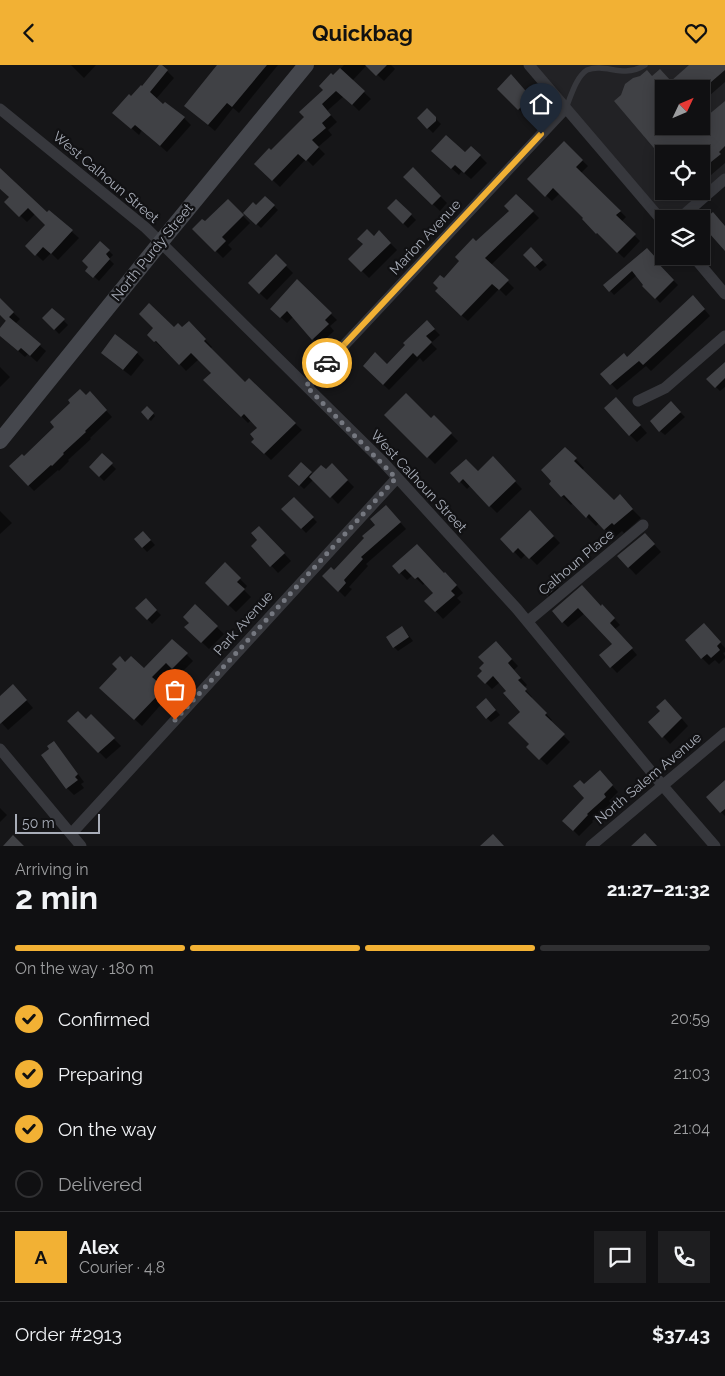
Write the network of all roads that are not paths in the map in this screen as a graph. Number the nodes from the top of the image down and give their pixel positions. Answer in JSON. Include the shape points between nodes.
{"nodes":[{"id":1,"x":306,"y":65,"type":"edge"},
{"id":2,"x":528,"y":65,"type":"edge"},
{"id":3,"x":645,"y":65,"type":"edge"},
{"id":4,"x":566,"y":108,"type":"junction"},
{"id":5,"x":0,"y":109,"type":"edge"},
{"id":6,"x":725,"y":179,"type":"edge"},
{"id":7,"x":689,"y":210,"type":"edge"},
{"id":8,"x":655,"y":212,"type":"edge"},
{"id":9,"x":160,"y":243,"type":"junction"},
{"id":10,"x":701,"y":265,"type":"edge"},
{"id":11,"x":725,"y":294,"type":"edge"},
{"id":12,"x":725,"y":336,"type":"edge"},
{"id":13,"x":306,"y":386,"type":"junction"},
{"id":14,"x":638,"y":401,"type":"dead end"},
{"id":15,"x":0,"y":441,"type":"edge"},
{"id":16,"x":396,"y":478,"type":"junction"},
{"id":17,"x":643,"y":525,"type":"dead end"},
{"id":18,"x":528,"y":621,"type":"junction"},
{"id":19,"x":725,"y":733,"type":"edge"},
{"id":20,"x":0,"y":749,"type":"edge"},
{"id":21,"x":663,"y":785,"type":"junction"},
{"id":22,"x":71,"y":834,"type":"junction"},
{"id":23,"x":81,"y":846,"type":"edge"},
{"id":24,"x":591,"y":846,"type":"edge"},
{"id":25,"x":715,"y":846,"type":"edge"}],
"edges":[{"from":1,"to":9,"type":"street","name":"North Purdy Street"},
{"from":2,"to":4,"type":"street"},
{"from":3,"to":4,"type":"lane","via":[[624,71],[596,65],[586,70]]},
{"from":4,"to":8,"type":"street"},
{"from":4,"to":13,"type":"street","name":"Marion Avenue"},
{"from":5,"to":9,"type":"street","name":"West Calhoun Street"},
{"from":6,"to":7,"type":"street"},
{"from":9,"to":13,"type":"street","name":"West Calhoun Street"},
{"from":9,"to":15,"type":"street","name":"North Purdy Street"},
{"from":10,"to":11,"type":"street"},
{"from":12,"to":14,"type":"street","via":[[665,388]]},
{"from":13,"to":16,"type":"street","name":"West Calhoun Street"},
{"from":16,"to":18,"type":"street","name":"West Calhoun Street"},
{"from":16,"to":22,"type":"street","name":"Park Avenue"},
{"from":17,"to":18,"type":"street","name":"Calhoun Place"},
{"from":18,"to":21,"type":"street","name":"West Calhoun Street"},
{"from":19,"to":21,"type":"street","name":"North Salem Avenue"},
{"from":20,"to":22,"type":"street"},
{"from":21,"to":24,"type":"street","name":"North Salem Avenue"},
{"from":21,"to":25,"type":"street","name":"West Calhoun Street"},
{"from":22,"to":23,"type":"street"}]}
